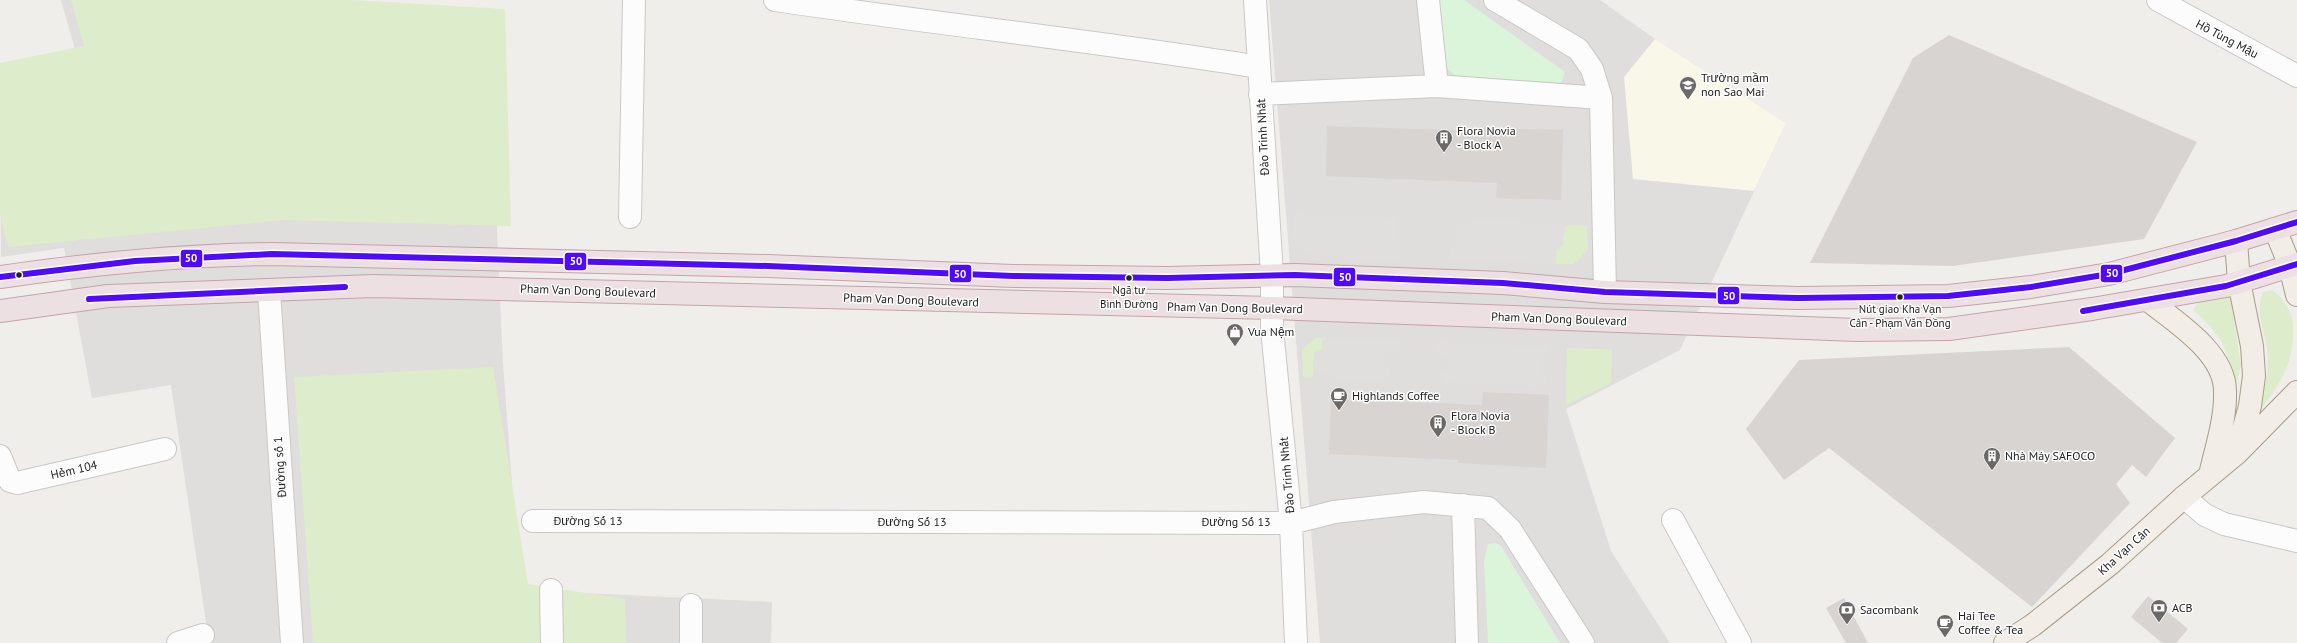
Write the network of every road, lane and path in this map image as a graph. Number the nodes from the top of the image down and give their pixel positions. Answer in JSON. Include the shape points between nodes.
{"nodes":[{"id":1,"x":634,"y":0,"type":"edge"},
{"id":2,"x":775,"y":0,"type":"edge"},
{"id":3,"x":1255,"y":0,"type":"edge"},
{"id":4,"x":1428,"y":0,"type":"edge"},
{"id":5,"x":1495,"y":0,"type":"edge"},
{"id":6,"x":2158,"y":0,"type":"edge"},
{"id":7,"x":1259,"y":67,"type":"junction"},
{"id":8,"x":2297,"y":76,"type":"edge"},
{"id":9,"x":1437,"y":86,"type":"junction"},
{"id":10,"x":1260,"y":94,"type":"junction"},
{"id":11,"x":1601,"y":98,"type":"junction"},
{"id":12,"x":630,"y":217,"type":"dead end"},
{"id":13,"x":2297,"y":222,"type":"edge"},
{"id":14,"x":2276,"y":229,"type":"junction"},
{"id":15,"x":2236,"y":241,"type":"junction"},
{"id":16,"x":2294,"y":265,"type":"edge"},
{"id":17,"x":1272,"y":275,"type":"junction"},
{"id":18,"x":0,"y":277,"type":"edge"},
{"id":19,"x":2239,"y":282,"type":"junction"},
{"id":20,"x":268,"y":290,"type":"junction"},
{"id":21,"x":1605,"y":292,"type":"junction"},
{"id":22,"x":2297,"y":294,"type":"edge"},
{"id":23,"x":2149,"y":301,"type":"junction"},
{"id":24,"x":1272,"y":308,"type":"junction"},
{"id":25,"x":0,"y":311,"type":"edge"},
{"id":26,"x":2297,"y":392,"type":"edge"},
{"id":27,"x":165,"y":449,"type":"dead end"},
{"id":28,"x":2237,"y":453,"type":"junction"},
{"id":29,"x":0,"y":456,"type":"edge"},
{"id":30,"x":2210,"y":475,"type":"junction"},
{"id":31,"x":2184,"y":496,"type":"junction"},
{"id":32,"x":1463,"y":505,"type":"junction"},
{"id":33,"x":1673,"y":520,"type":"dead end"},
{"id":34,"x":534,"y":521,"type":"dead end"},
{"id":35,"x":1291,"y":522,"type":"junction"},
{"id":36,"x":2297,"y":541,"type":"edge"},
{"id":37,"x":552,"y":590,"type":"dead end"},
{"id":38,"x":692,"y":605,"type":"dead end"},
{"id":39,"x":204,"y":635,"type":"dead end"},
{"id":40,"x":178,"y":643,"type":"edge"},
{"id":41,"x":292,"y":643,"type":"edge"},
{"id":42,"x":552,"y":643,"type":"edge"},
{"id":43,"x":691,"y":643,"type":"edge"},
{"id":44,"x":1296,"y":643,"type":"edge"},
{"id":45,"x":1467,"y":643,"type":"edge"},
{"id":46,"x":1583,"y":643,"type":"edge"},
{"id":47,"x":1740,"y":643,"type":"edge"},
{"id":48,"x":2005,"y":643,"type":"edge"}],
"edges":[{"from":1,"to":12,"type":"street"},
{"from":2,"to":7,"type":"street","via":[[906,20],[1180,53]]},
{"from":3,"to":7,"type":"street","name":"Đào Trinh Nhất"},
{"from":4,"to":9,"type":"street"},
{"from":5,"to":11,"type":"street","via":[[1578,49],[1592,69]]},
{"from":6,"to":8,"type":"street","name":"Hồ Tùng Mậu"},
{"from":7,"to":10,"type":"street","name":"Đào Trinh Nhất"},
{"from":9,"to":10,"type":"street"},
{"from":9,"to":11,"type":"street"},
{"from":10,"to":17,"type":"street","name":"Đào Trinh Nhất"},
{"from":11,"to":21,"type":"street"},
{"from":13,"to":14,"type":"highway"},
{"from":14,"to":15,"type":"highway"},
{"from":14,"to":16,"type":"main road"},
{"from":15,"to":19,"type":"main road"},
{"from":15,"to":21,"type":"highway","via":[[2109,274],[2031,287],[1948,296],[1798,298]]},
{"from":16,"to":19,"type":"highway","name":"Pham Van Dong Boulevard"},
{"from":16,"to":22,"type":"main road"},
{"from":17,"to":18,"type":"highway","via":[[1167,278],[1020,276],[768,266],[272,254],[198,255],[81,265]]},
{"from":17,"to":21,"type":"highway","via":[[1503,283]]},
{"from":17,"to":24,"type":"street","name":"Đào Trinh Nhất"},
{"from":19,"to":23,"type":"highway","name":"Pham Van Dong Boulevard"},
{"from":19,"to":28,"type":"main road","via":[[2252,346],[2254,376],[2250,406]]},
{"from":20,"to":24,"type":"highway","name":"Pham Van Dong Boulevard","via":[[373,286]]},
{"from":20,"to":25,"type":"highway","name":"Pham Van Dong Boulevard","via":[[108,296]]},
{"from":20,"to":41,"type":"street","name":"Đường số 1"},
{"from":23,"to":24,"type":"highway","name":"Pham Van Dong Boulevard","via":[[1949,328],[1857,330]]},
{"from":23,"to":30,"type":"main road","via":[[2195,337],[2219,366],[2226,390]]},
{"from":24,"to":35,"type":"street","name":"Đào Trinh Nhất"},
{"from":26,"to":28,"type":"main road","name":"Kha Vạn Cân"},
{"from":27,"to":29,"type":"street","name":"Hẻm 104","via":[[17,483],[10,481]]},
{"from":28,"to":30,"type":"main road","name":"Kha Vạn Cân"},
{"from":30,"to":31,"type":"main road","name":"Kha Vạn Cân"},
{"from":31,"to":36,"type":"street","via":[[2205,515],[2224,524]]},
{"from":31,"to":48,"type":"main road","name":"Kha Vạn Cân","via":[[2080,589]]},
{"from":32,"to":35,"type":"street","name":"Đường Số 13","via":[[1424,502],[1334,512]]},
{"from":32,"to":45,"type":"street"},
{"from":32,"to":46,"type":"street","name":"Đường Số 13","via":[[1488,508],[1510,529]]},
{"from":33,"to":47,"type":"street"},
{"from":34,"to":35,"type":"street","name":"Đường Số 13"},
{"from":35,"to":44,"type":"street","name":"Đào Trinh Nhất"},
{"from":37,"to":42,"type":"street"},
{"from":38,"to":43,"type":"street"},
{"from":39,"to":40,"type":"street"}]}
